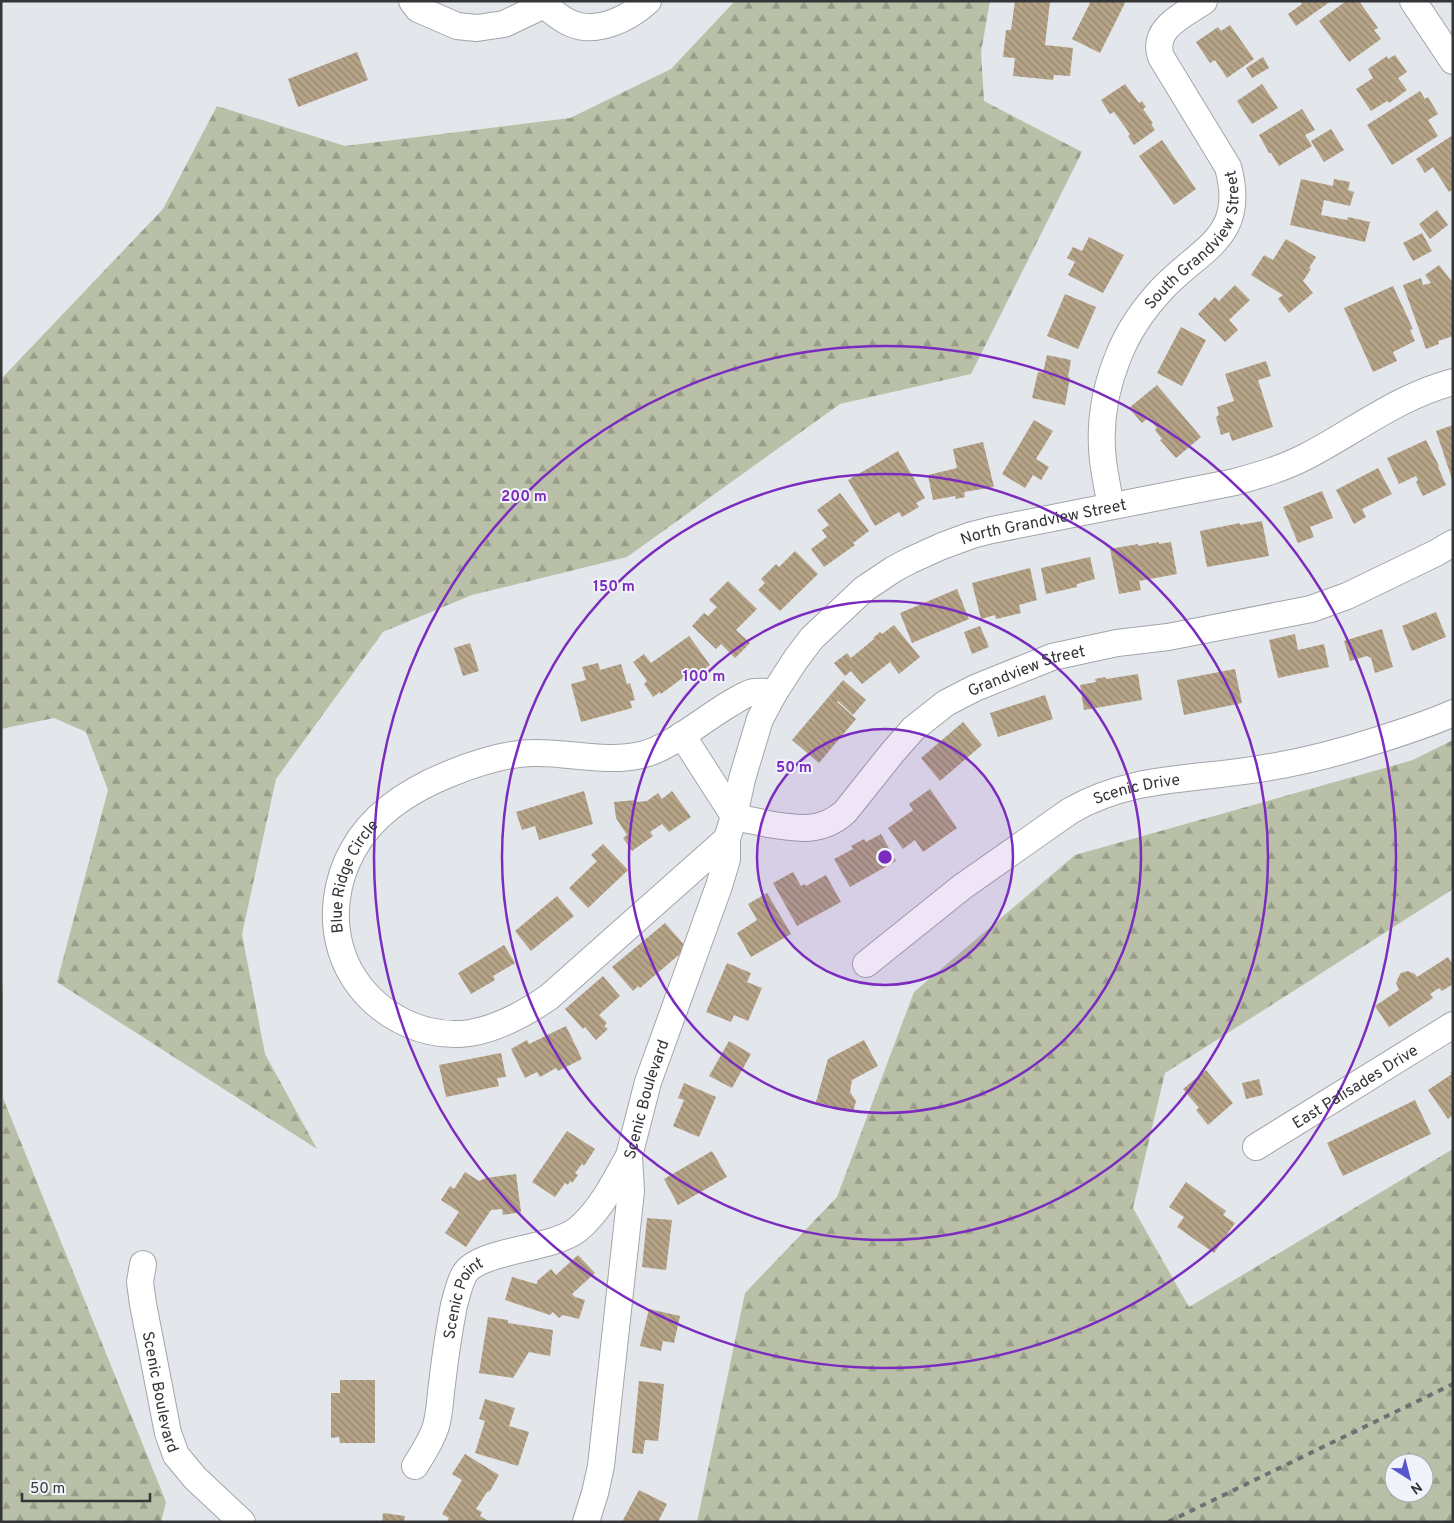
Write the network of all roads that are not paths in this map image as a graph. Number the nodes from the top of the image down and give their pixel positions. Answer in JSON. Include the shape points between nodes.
{"nodes":[{"id":1,"x":412,"y":1,"type":"edge"},
{"id":2,"x":648,"y":1,"type":"edge"},
{"id":3,"x":1204,"y":1,"type":"edge"},
{"id":4,"x":1413,"y":1,"type":"edge"},
{"id":5,"x":542,"y":3,"type":"edge"},
{"id":6,"x":1453,"y":61,"type":"edge"},
{"id":7,"x":1453,"y":382,"type":"edge"},
{"id":8,"x":1111,"y":506,"type":"junction"},
{"id":9,"x":1453,"y":543,"type":"edge"},
{"id":10,"x":774,"y":693,"type":"junction"},
{"id":11,"x":1453,"y":713,"type":"edge"},
{"id":12,"x":682,"y":735,"type":"junction"},
{"id":13,"x":731,"y":827,"type":"junction"},
{"id":14,"x":866,"y":964,"type":"dead end"},
{"id":15,"x":1453,"y":1025,"type":"edge"},
{"id":16,"x":1256,"y":1147,"type":"dead end"},
{"id":17,"x":629,"y":1156,"type":"junction"},
{"id":18,"x":143,"y":1264,"type":"dead end"},
{"id":19,"x":415,"y":1466,"type":"dead end"},
{"id":20,"x":242,"y":1522,"type":"edge"},
{"id":21,"x":586,"y":1522,"type":"edge"}],
"edges":[{"from":1,"to":5,"type":"street","via":[[418,9],[457,26],[477,28],[504,24]]},
{"from":2,"to":5,"type":"street","via":[[621,20],[598,27],[569,22]]},
{"from":3,"to":8,"type":"street","name":"South Grandview Street","via":[[1170,24],[1159,40],[1158,48],[1228,168],[1232,182],[1231,214],[1216,241],[1172,279],[1145,309],[1118,355],[1104,407],[1102,434]]},
{"from":4,"to":6,"type":"street"},
{"from":7,"to":8,"type":"street","name":"North Grandview Street","via":[[1382,411],[1305,457],[1271,471],[1235,482]]},
{"from":8,"to":10,"type":"street","name":"North Grandview Street","via":[[972,535],[894,569],[851,600],[812,638]]},
{"from":9,"to":13,"type":"street","name":"Grandview Street","via":[[1348,596],[1311,609],[1052,657],[946,703],[913,729],[837,819],[808,828]]},
{"from":10,"to":12,"type":"street","via":[[747,694]]},
{"from":10,"to":13,"type":"street","name":"Scenic Boulevard","via":[[760,719]]},
{"from":11,"to":14,"type":"street","name":"Scenic Drive","via":[[1322,757],[1246,771],[1176,778],[1110,792],[1087,801],[962,887]]},
{"from":12,"to":13,"type":"street"},
{"from":12,"to":13,"type":"street","name":"Blue Ridge Circle","via":[[653,752],[619,758],[535,753],[500,758],[450,774],[405,796],[368,829],[345,865],[337,893],[336,912],[344,959],[368,996],[407,1024],[422,1030],[452,1034],[488,1028],[519,1016],[549,997]]},
{"from":13,"to":17,"type":"street","name":"Scenic Boulevard","via":[[719,886],[648,1082]]},
{"from":15,"to":16,"type":"street","name":"East Palisades Drive"},
{"from":17,"to":19,"type":"street","name":"Scenic Point","via":[[601,1204],[576,1230],[553,1242],[481,1261],[465,1273],[451,1321],[436,1426]]},
{"from":17,"to":21,"type":"street","name":"Scenic Boulevard","via":[[631,1191],[600,1466]]},
{"from":18,"to":20,"type":"street","name":"Scenic Boulevard","via":[[140,1282],[143,1304],[168,1433],[176,1455],[195,1478]]}]}
